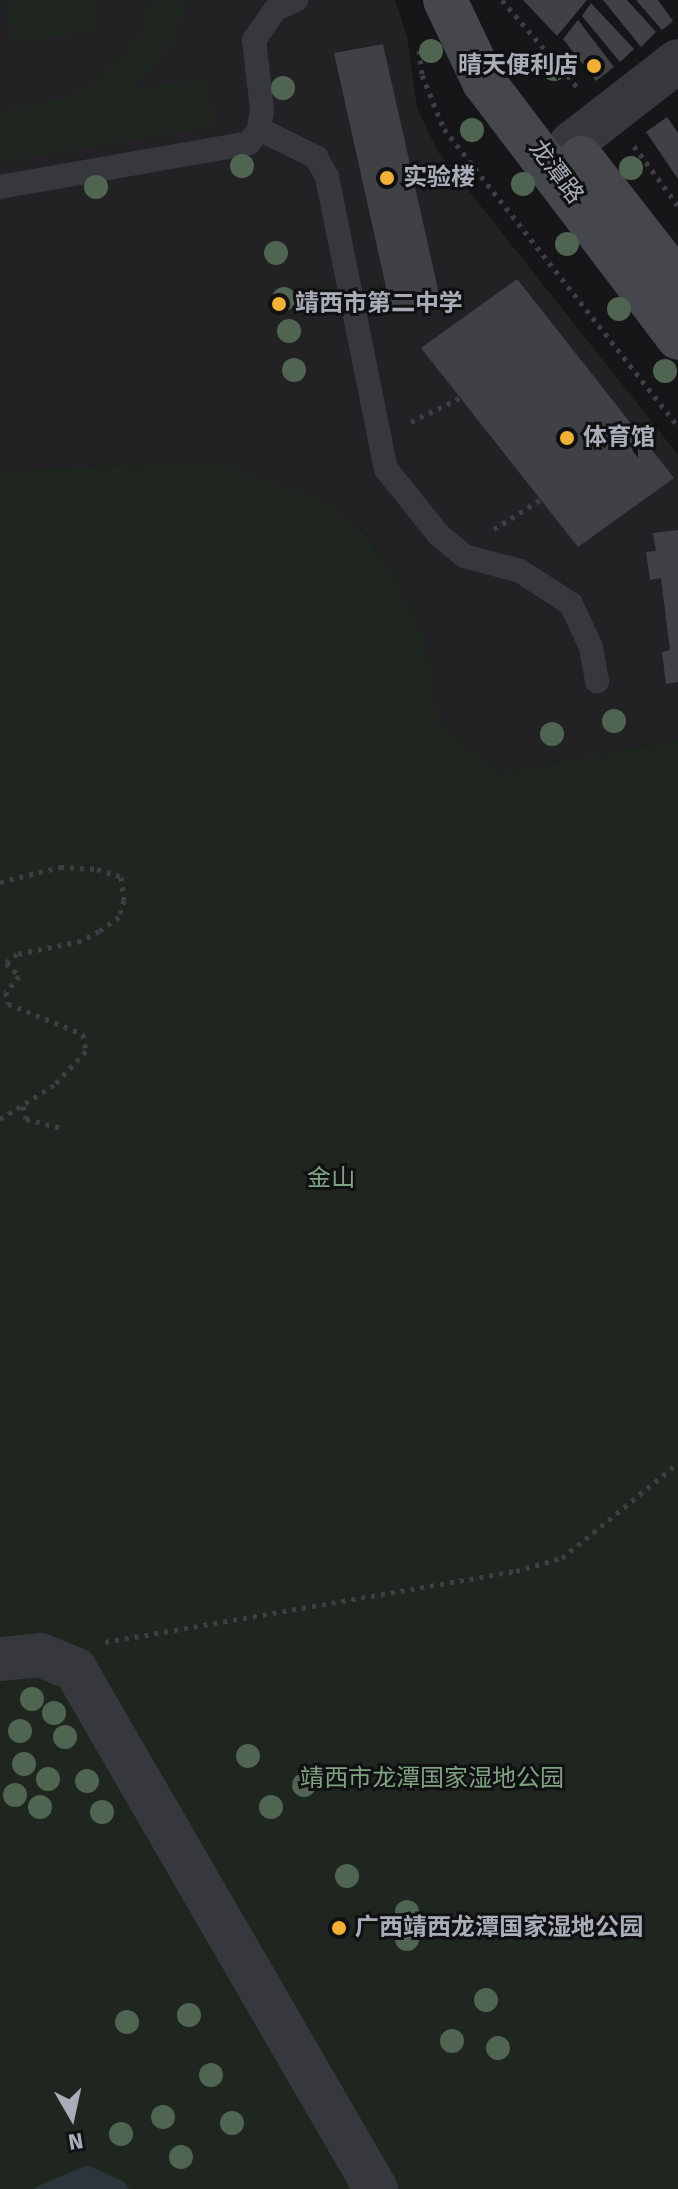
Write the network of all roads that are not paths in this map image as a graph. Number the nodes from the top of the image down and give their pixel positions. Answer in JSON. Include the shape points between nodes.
{"nodes":[{"id":1,"x":296,"y":0,"type":"edge"},
{"id":2,"x":445,"y":0,"type":"edge"},
{"id":3,"x":473,"y":0,"type":"edge"},
{"id":4,"x":678,"y":61,"type":"edge"},
{"id":5,"x":259,"y":129,"type":"junction"},
{"id":6,"x":571,"y":144,"type":"junction"},
{"id":7,"x":0,"y":187,"type":"edge"},
{"id":8,"x":678,"y":282,"type":"edge"},
{"id":9,"x":678,"y":338,"type":"edge"},
{"id":10,"x":597,"y":681,"type":"dead end"},
{"id":11,"x":0,"y":1659,"type":"edge"},
{"id":12,"x":376,"y":2189,"type":"edge"}],
"edges":[{"from":1,"to":5,"type":"lane","via":[[276,9],[254,40]]},
{"from":2,"to":9,"type":"main road","name":"龙潭路","via":[[484,82]]},
{"from":3,"to":6,"type":"main road","name":"龙潭路","via":[[507,69]]},
{"from":4,"to":6,"type":"street"},
{"from":5,"to":7,"type":"lane","via":[[249,143],[232,148]]},
{"from":5,"to":10,"type":"lane","via":[[316,157],[327,177],[386,469],[438,534],[464,556],[520,571],[571,604],[591,647]]},
{"from":6,"to":8,"type":"main road","name":"龙潭路"},
{"from":11,"to":12,"type":"street","via":[[40,1655],[68,1661],[98,1704]]}]}
